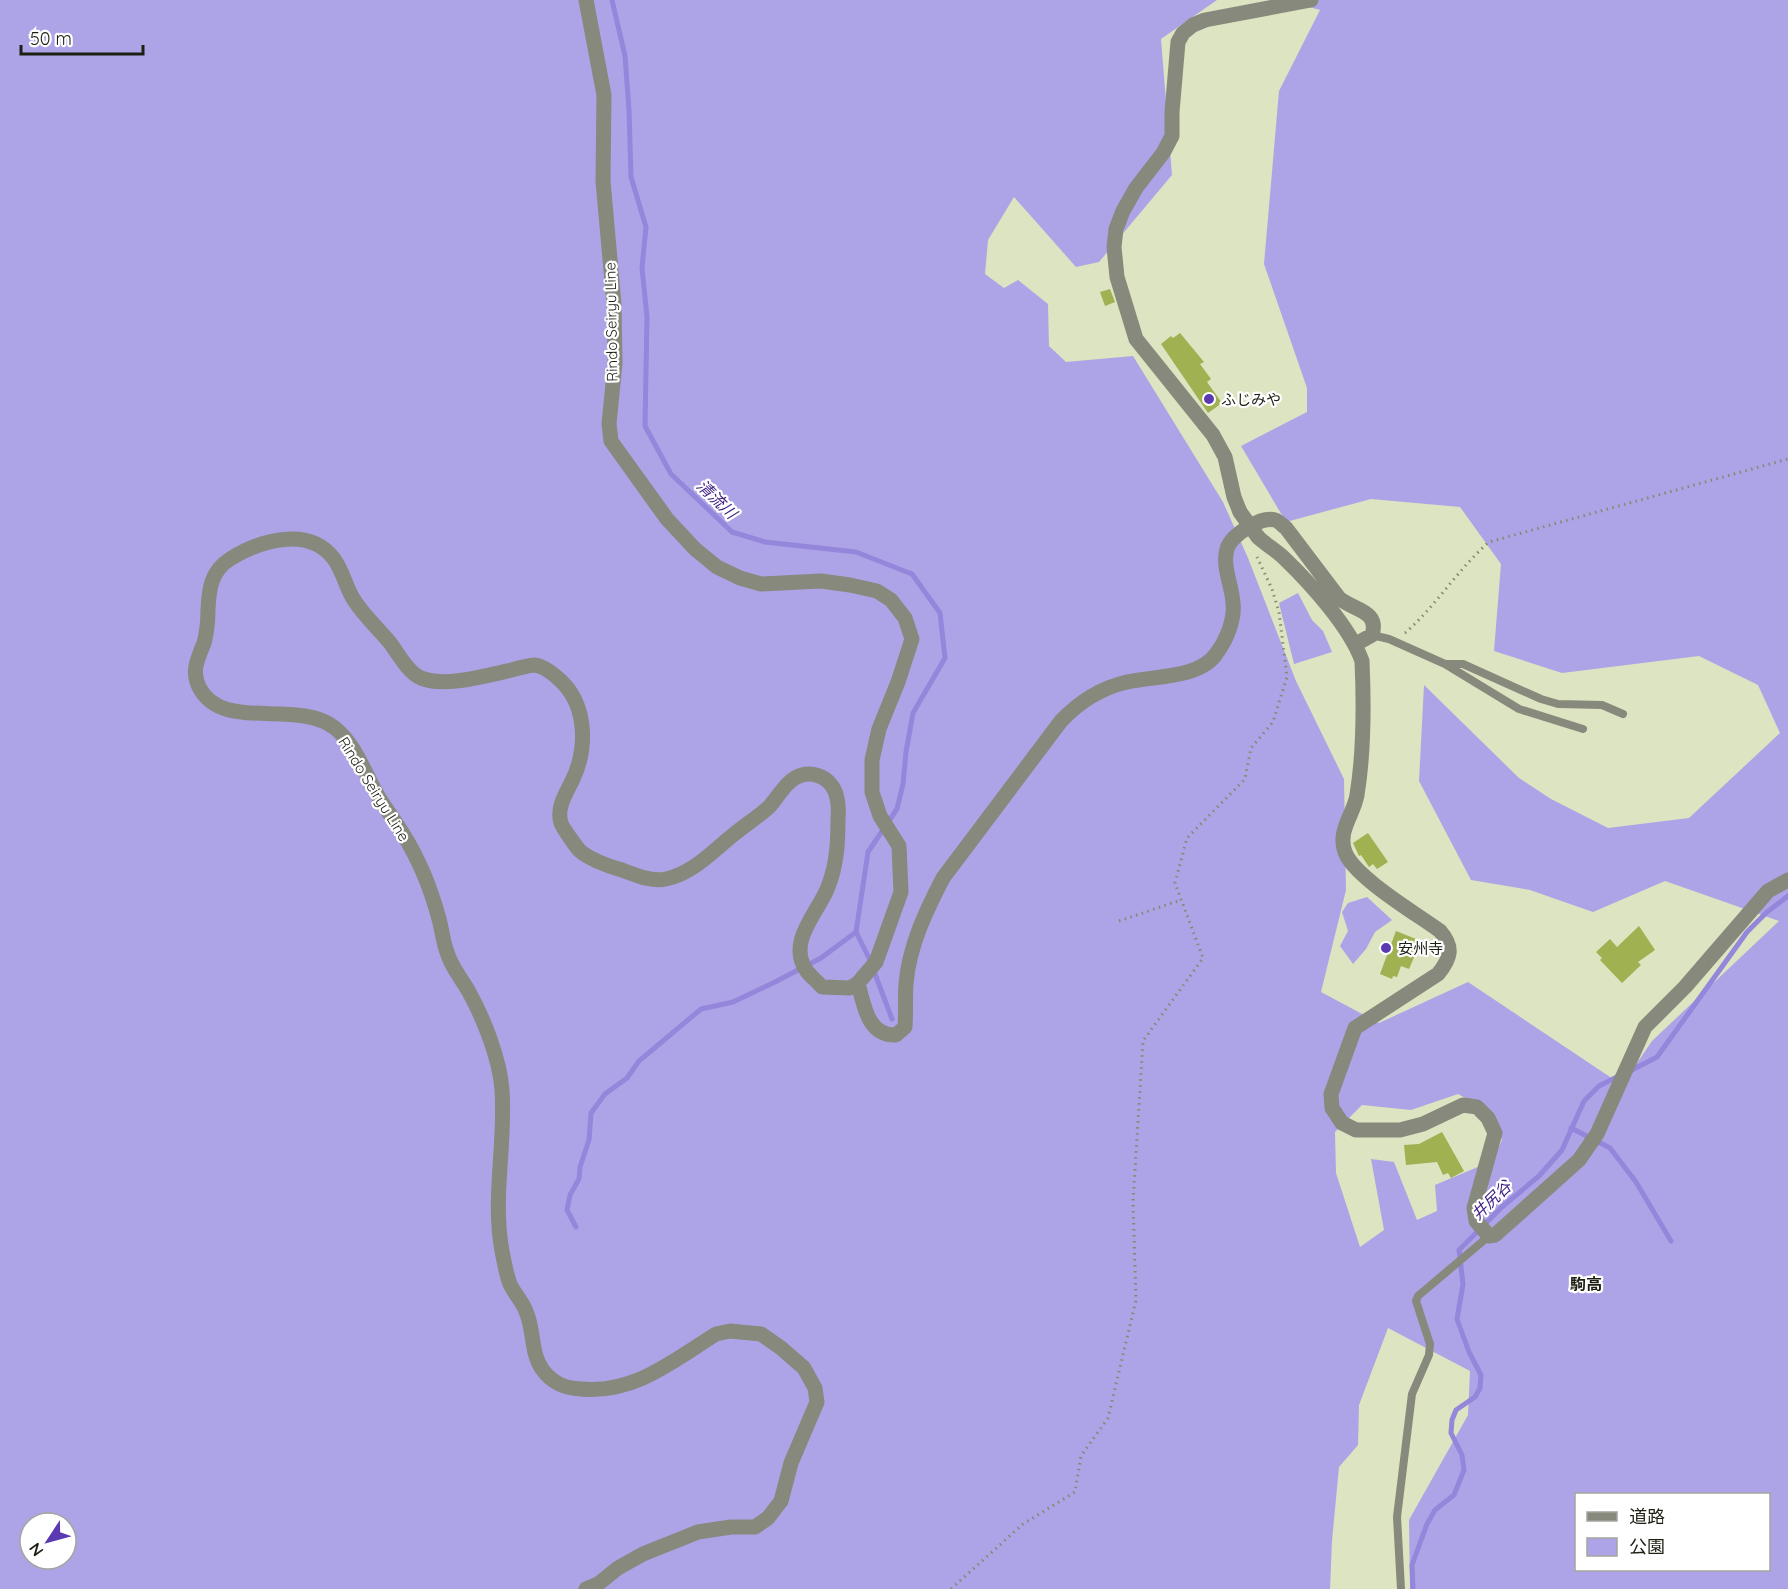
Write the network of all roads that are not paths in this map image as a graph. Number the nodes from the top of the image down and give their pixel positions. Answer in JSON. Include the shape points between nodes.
{"nodes":[{"id":1,"x":586,"y":0,"type":"edge"},
{"id":2,"x":1311,"y":0,"type":"edge"},
{"id":3,"x":1372,"y":635,"type":"junction"},
{"id":4,"x":1356,"y":644,"type":"junction"},
{"id":5,"x":1445,"y":664,"type":"junction"},
{"id":6,"x":1623,"y":714,"type":"dead end"},
{"id":7,"x":1583,"y":729,"type":"dead end"},
{"id":8,"x":1788,"y":880,"type":"edge"},
{"id":9,"x":858,"y":983,"type":"junction"},
{"id":10,"x":1489,"y":1236,"type":"junction"},
{"id":11,"x":586,"y":1589,"type":"edge"},
{"id":12,"x":1401,"y":1589,"type":"edge"}],
"edges":[{"from":1,"to":9,"type":"street","name":"Rindo Seiryu Line","via":[[604,95],[603,181],[615,363],[610,441],[667,519],[717,567],[761,584],[821,581],[877,591],[891,600],[905,618],[912,639],[872,759],[872,792],[880,816],[899,846],[901,892],[876,962]]},
{"from":2,"to":4,"type":"street","bridge":true,"via":[[1205,20],[1183,33],[1174,73],[1172,136],[1123,211],[1114,247],[1117,277],[1136,339],[1213,435],[1226,457],[1240,512],[1261,540],[1300,574]]},
{"from":3,"to":4,"type":"street"},
{"from":3,"to":5,"type":"lane"},
{"from":3,"to":9,"type":"street","via":[[1371,617],[1339,598],[1277,520],[1258,521],[1234,537],[1225,560],[1234,604],[1226,638],[1216,656],[1191,671],[1125,683],[1098,693],[1076,705],[1061,721],[943,878],[912,950],[905,1027],[896,1035],[884,1035],[874,1028]]},
{"from":4,"to":10,"type":"street","via":[[1362,661],[1361,770],[1356,799],[1344,826],[1344,851],[1359,872],[1440,931],[1448,940],[1449,952],[1438,974],[1355,1028],[1331,1094],[1332,1108],[1342,1123],[1356,1130],[1400,1130],[1463,1106],[1477,1107],[1495,1133],[1474,1208],[1476,1221]]},
{"from":5,"to":6,"type":"lane","via":[[1463,664],[1558,704],[1602,705]]},
{"from":5,"to":7,"type":"lane","via":[[1519,709]]},
{"from":8,"to":10,"type":"street","via":[[1768,891],[1646,1028],[1597,1134],[1579,1160],[1495,1235]]},
{"from":9,"to":11,"type":"street","name":"Rindo Seiryu Line","via":[[850,988],[822,987],[804,966],[800,950],[801,934],[828,889],[837,854],[839,807],[833,786],[819,775],[805,774],[791,781],[767,808],[684,873],[650,879],[604,864],[579,850],[561,823],[561,802],[583,752],[578,703],[552,673],[533,665],[459,680],[423,679],[357,607],[332,555],[304,539],[290,538],[255,547],[228,560],[211,580],[208,622],[195,674],[209,702],[232,711],[311,716],[332,726],[348,741],[423,870],[448,956],[489,1036],[502,1086],[497,1218],[510,1285],[528,1316],[542,1370],[564,1387],[617,1388],[638,1381],[716,1334],[730,1330],[761,1334],[804,1368],[815,1388],[817,1402],[791,1463],[781,1501],[768,1518],[755,1527],[698,1532],[643,1554]]},
{"from":10,"to":12,"type":"lane","via":[[1416,1301],[1430,1344],[1412,1394],[1397,1517]]}]}
